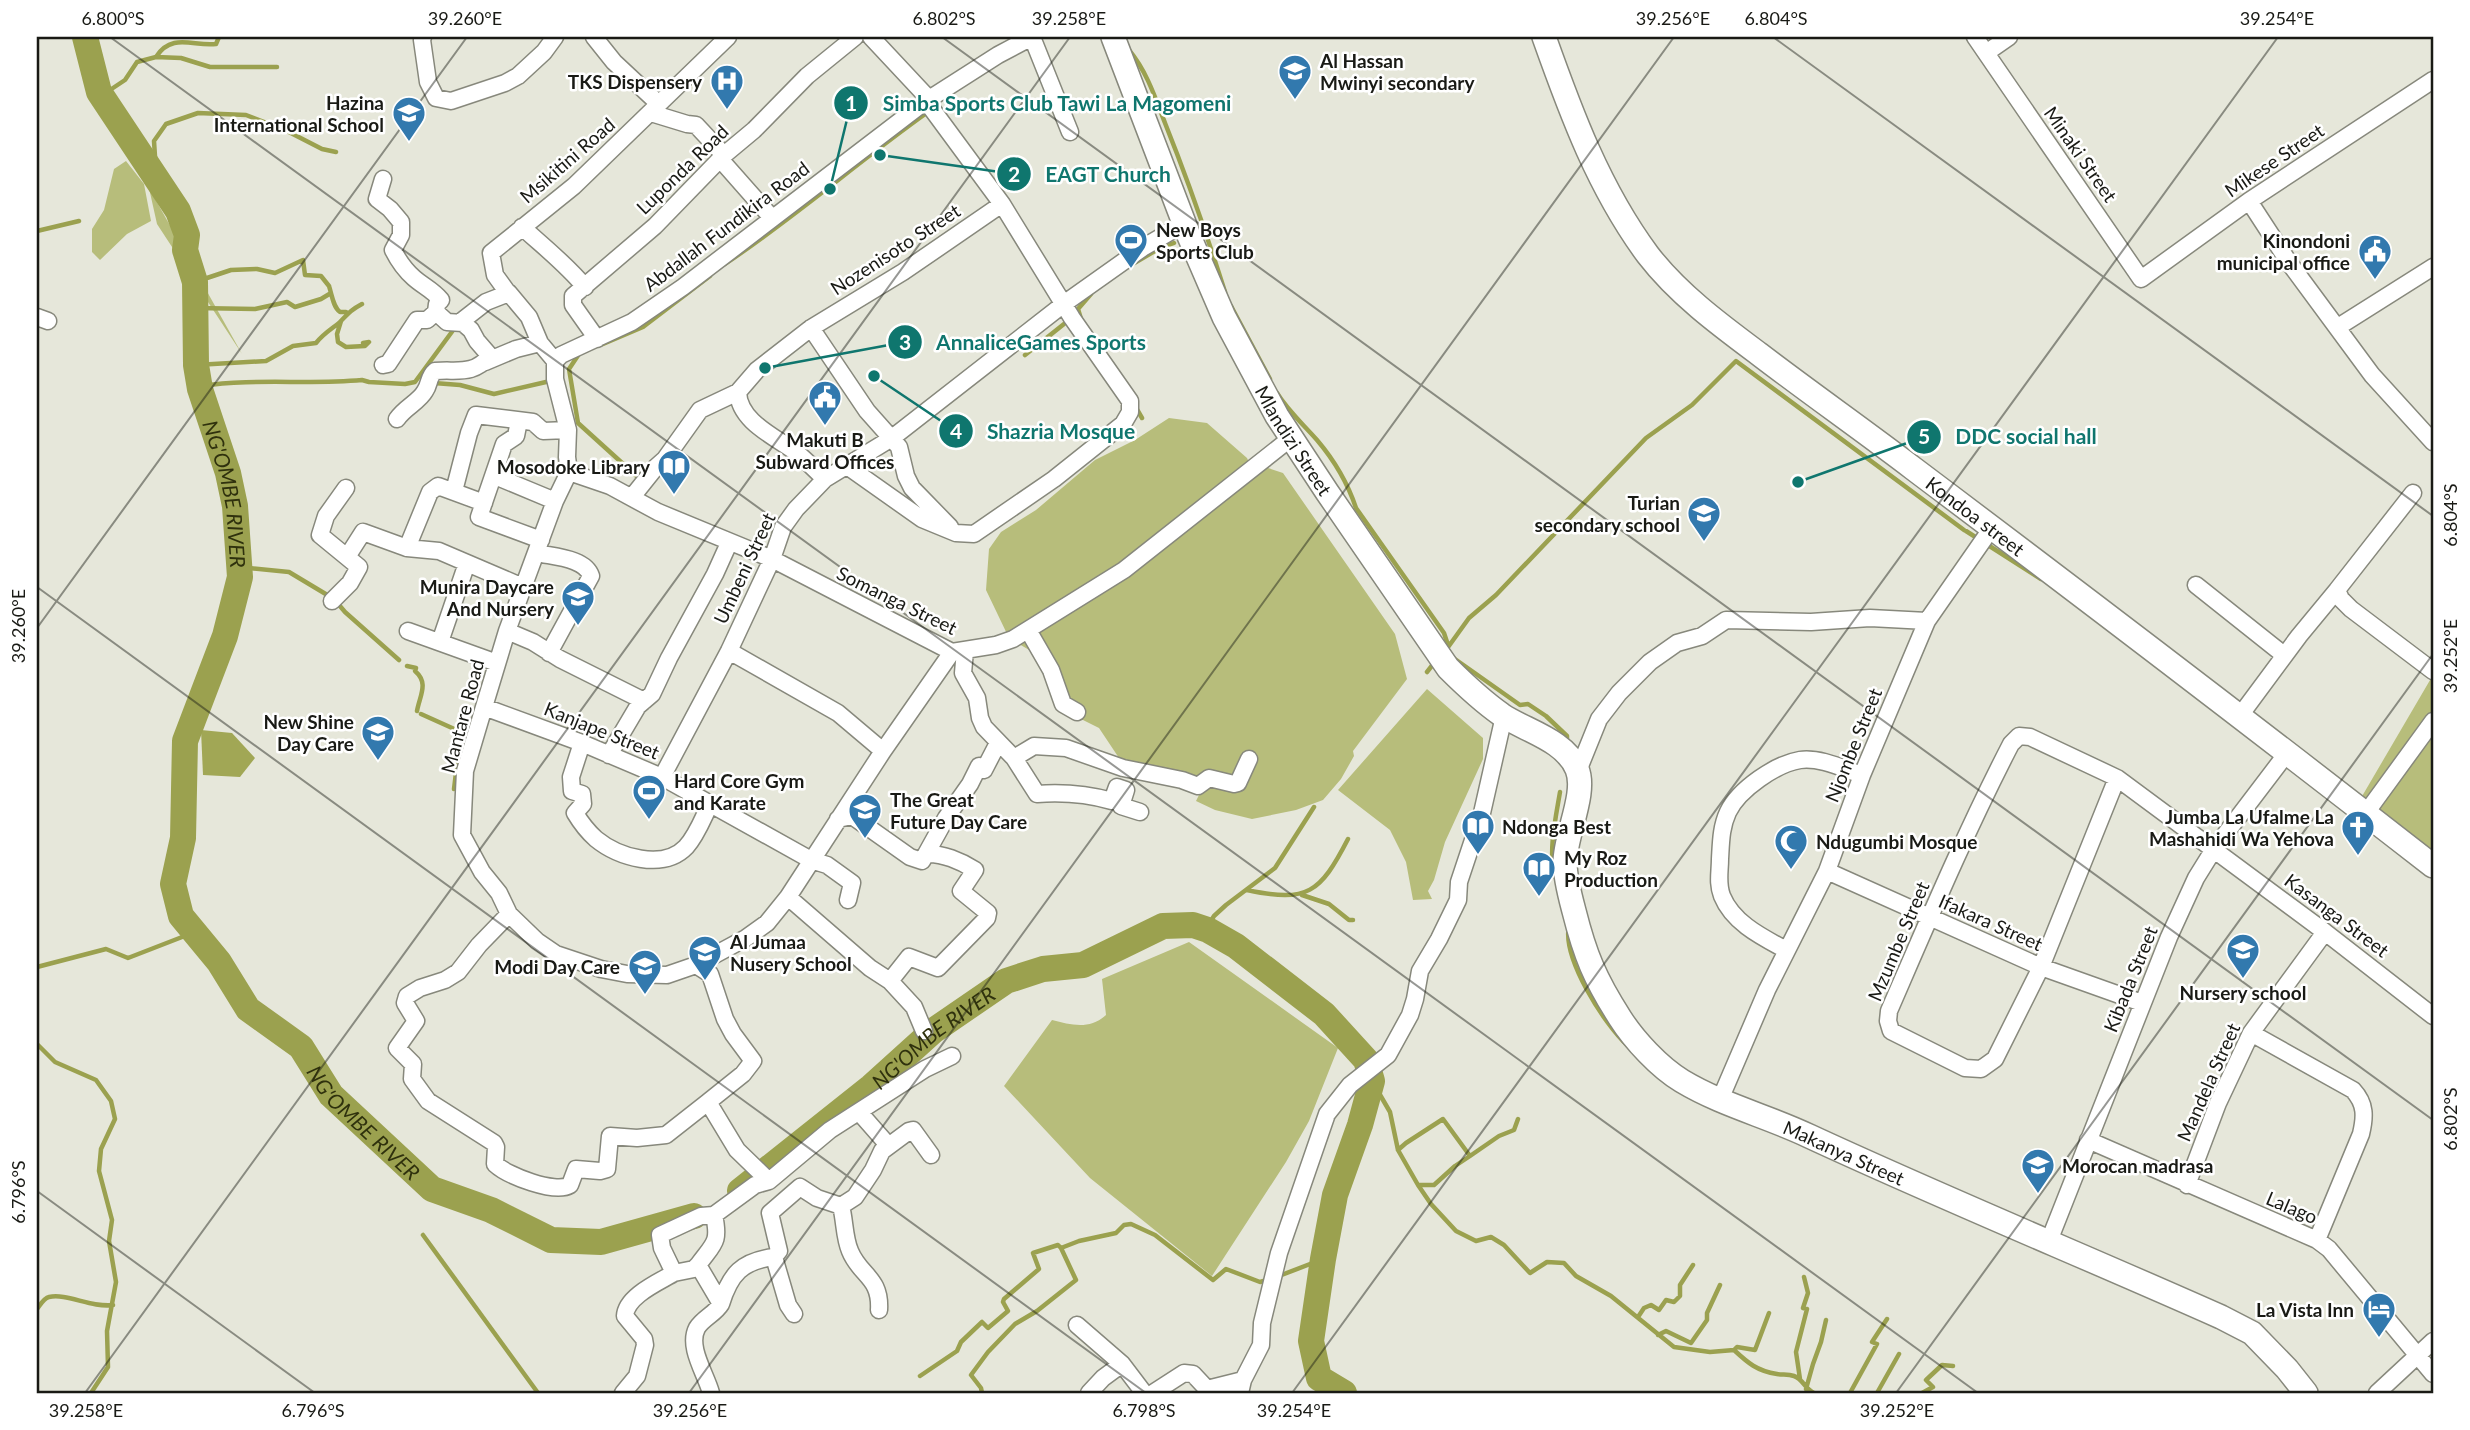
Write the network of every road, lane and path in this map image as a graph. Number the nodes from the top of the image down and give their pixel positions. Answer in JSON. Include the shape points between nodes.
{"nodes":[{"id":1,"x":423,"y":37,"type":"edge"},
{"id":2,"x":555,"y":37,"type":"edge"},
{"id":3,"x":594,"y":37,"type":"edge"},
{"id":4,"x":728,"y":37,"type":"edge"},
{"id":5,"x":855,"y":37,"type":"edge"},
{"id":6,"x":871,"y":37,"type":"edge"},
{"id":7,"x":1032,"y":37,"type":"edge"},
{"id":8,"x":1113,"y":37,"type":"edge"},
{"id":9,"x":1544,"y":37,"type":"edge"},
{"id":10,"x":1975,"y":37,"type":"edge"},
{"id":11,"x":2009,"y":37,"type":"edge"},
{"id":12,"x":1986,"y":53,"type":"junction"},
{"id":13,"x":2433,"y":80,"type":"edge"},
{"id":14,"x":927,"y":100,"type":"junction"},
{"id":15,"x":655,"y":108,"type":"junction"},
{"id":16,"x":1070,"y":132,"type":"dead end"},
{"id":17,"x":722,"y":157,"type":"junction"},
{"id":18,"x":383,"y":179,"type":"dead end"},
{"id":19,"x":2249,"y":201,"type":"junction"},
{"id":20,"x":1002,"y":204,"type":"junction"},
{"id":21,"x":772,"y":218,"type":"junction"},
{"id":22,"x":1185,"y":223,"type":"junction"},
{"id":23,"x":522,"y":227,"type":"junction"},
{"id":24,"x":2433,"y":267,"type":"edge"},
{"id":25,"x":2141,"y":279,"type":"joint"},
{"id":26,"x":585,"y":287,"type":"junction"},
{"id":27,"x":508,"y":293,"type":"junction"},
{"id":28,"x":1065,"y":303,"type":"junction"},
{"id":29,"x":436,"y":312,"type":"junction"},
{"id":30,"x":463,"y":323,"type":"junction"},
{"id":31,"x":2339,"y":327,"type":"junction"},
{"id":32,"x":811,"y":328,"type":"junction"},
{"id":33,"x":597,"y":339,"type":"junction"},
{"id":34,"x":540,"y":343,"type":"junction"},
{"id":35,"x":555,"y":361,"type":"junction"},
{"id":36,"x":485,"y":362,"type":"junction"},
{"id":37,"x":383,"y":365,"type":"dead end"},
{"id":38,"x":738,"y":392,"type":"junction"},
{"id":39,"x":397,"y":419,"type":"dead end"},
{"id":40,"x":519,"y":421,"type":"junction"},
{"id":41,"x":568,"y":430,"type":"junction"},
{"id":42,"x":892,"y":438,"type":"junction"},
{"id":43,"x":1291,"y":438,"type":"junction"},
{"id":44,"x":2433,"y":442,"type":"edge"},
{"id":45,"x":568,"y":464,"type":"junction"},
{"id":46,"x":847,"y":466,"type":"junction"},
{"id":47,"x":495,"y":476,"type":"junction"},
{"id":48,"x":825,"y":480,"type":"junction"},
{"id":49,"x":346,"y":488,"type":"dead end"},
{"id":50,"x":454,"y":491,"type":"junction"},
{"id":51,"x":2413,"y":493,"type":"dead end"},
{"id":52,"x":632,"y":497,"type":"junction"},
{"id":53,"x":555,"y":501,"type":"junction"},
{"id":54,"x":484,"y":503,"type":"junction"},
{"id":55,"x":1992,"y":529,"type":"junction"},
{"id":56,"x":956,"y":533,"type":"junction"},
{"id":57,"x":729,"y":543,"type":"junction"},
{"id":58,"x":539,"y":546,"type":"junction"},
{"id":59,"x":407,"y":548,"type":"junction"},
{"id":60,"x":347,"y":557,"type":"junction"},
{"id":61,"x":772,"y":559,"type":"junction"},
{"id":62,"x":467,"y":563,"type":"junction"},
{"id":63,"x":2196,"y":585,"type":"dead end"},
{"id":64,"x":523,"y":587,"type":"junction"},
{"id":65,"x":2337,"y":590,"type":"junction"},
{"id":66,"x":332,"y":601,"type":"dead end"},
{"id":67,"x":1927,"y":621,"type":"junction"},
{"id":68,"x":408,"y":631,"type":"dead end"},
{"id":69,"x":507,"y":631,"type":"junction"},
{"id":70,"x":1028,"y":631,"type":"junction"},
{"id":71,"x":440,"y":642,"type":"junction"},
{"id":72,"x":729,"y":651,"type":"junction"},
{"id":73,"x":959,"y":651,"type":"junction"},
{"id":74,"x":549,"y":653,"type":"junction"},
{"id":75,"x":2284,"y":655,"type":"junction"},
{"id":76,"x":497,"y":663,"type":"junction"},
{"id":77,"x":2433,"y":671,"type":"edge"},
{"id":78,"x":644,"y":701,"type":"junction"},
{"id":79,"x":484,"y":707,"type":"junction"},
{"id":80,"x":1077,"y":712,"type":"dead end"},
{"id":81,"x":1504,"y":716,"type":"junction"},
{"id":82,"x":2239,"y":717,"type":"junction"},
{"id":83,"x":2433,"y":721,"type":"edge"},
{"id":84,"x":582,"y":743,"type":"junction"},
{"id":85,"x":998,"y":743,"type":"junction"},
{"id":86,"x":883,"y":751,"type":"junction"},
{"id":87,"x":2287,"y":753,"type":"junction"},
{"id":88,"x":609,"y":755,"type":"junction"},
{"id":89,"x":1014,"y":758,"type":"junction"},
{"id":90,"x":1249,"y":759,"type":"dead end"},
{"id":91,"x":1578,"y":771,"type":"junction"},
{"id":92,"x":1862,"y":775,"type":"junction"},
{"id":93,"x":662,"y":777,"type":"junction"},
{"id":94,"x":2117,"y":778,"type":"junction"},
{"id":95,"x":710,"y":804,"type":"junction"},
{"id":96,"x":1140,"y":812,"type":"dead end"},
{"id":97,"x":2366,"y":813,"type":"junction"},
{"id":98,"x":838,"y":819,"type":"junction"},
{"id":99,"x":2214,"y":849,"type":"junction"},
{"id":100,"x":926,"y":854,"type":"junction"},
{"id":101,"x":811,"y":860,"type":"junction"},
{"id":102,"x":2433,"y":866,"type":"edge"},
{"id":103,"x":1827,"y":871,"type":"junction"},
{"id":104,"x":789,"y":897,"type":"junction"},
{"id":105,"x":848,"y":900,"type":"dead end"},
{"id":106,"x":509,"y":914,"type":"junction"},
{"id":107,"x":1929,"y":917,"type":"junction"},
{"id":108,"x":2325,"y":932,"type":"junction"},
{"id":109,"x":1786,"y":950,"type":"junction"},
{"id":110,"x":696,"y":965,"type":"junction"},
{"id":111,"x":2041,"y":967,"type":"junction"},
{"id":112,"x":890,"y":981,"type":"junction"},
{"id":113,"x":2142,"y":1003,"type":"junction"},
{"id":114,"x":2433,"y":1016,"type":"edge"},
{"id":115,"x":924,"y":1031,"type":"dead end"},
{"id":116,"x":2251,"y":1033,"type":"junction"},
{"id":117,"x":952,"y":1056,"type":"dead end"},
{"id":118,"x":708,"y":1102,"type":"junction"},
{"id":119,"x":1719,"y":1102,"type":"junction"},
{"id":120,"x":859,"y":1112,"type":"junction"},
{"id":121,"x":2088,"y":1140,"type":"junction"},
{"id":122,"x":888,"y":1145,"type":"junction"},
{"id":123,"x":931,"y":1155,"type":"dead end"},
{"id":124,"x":769,"y":1181,"type":"junction"},
{"id":125,"x":2187,"y":1185,"type":"junction"},
{"id":126,"x":841,"y":1206,"type":"junction"},
{"id":127,"x":714,"y":1215,"type":"junction"},
{"id":128,"x":2317,"y":1240,"type":"junction"},
{"id":129,"x":2049,"y":1241,"type":"junction"},
{"id":130,"x":774,"y":1257,"type":"junction"},
{"id":131,"x":698,"y":1265,"type":"junction"},
{"id":132,"x":674,"y":1273,"type":"junction"},
{"id":133,"x":721,"y":1304,"type":"junction"},
{"id":134,"x":879,"y":1310,"type":"dead end"},
{"id":135,"x":794,"y":1314,"type":"dead end"},
{"id":136,"x":1077,"y":1325,"type":"dead end"},
{"id":137,"x":2433,"y":1341,"type":"edge"},
{"id":138,"x":2417,"y":1356,"type":"junction"},
{"id":139,"x":1122,"y":1364,"type":"junction"},
{"id":140,"x":2433,"y":1374,"type":"edge"},
{"id":141,"x":1242,"y":1386,"type":"edge"},
{"id":142,"x":623,"y":1393,"type":"edge"},
{"id":143,"x":711,"y":1393,"type":"edge"},
{"id":144,"x":1089,"y":1393,"type":"edge"},
{"id":145,"x":1144,"y":1393,"type":"edge"},
{"id":146,"x":1153,"y":1393,"type":"edge"},
{"id":147,"x":2306,"y":1393,"type":"edge"},
{"id":148,"x":2377,"y":1393,"type":"edge"}],
"edges":[{"from":1,"to":2,"type":"street","via":[[428,82],[436,98],[451,100],[517,76]]},
{"from":3,"to":15,"type":"street"},
{"from":4,"to":15,"type":"street","name":"Msikitini Road"},
{"from":5,"to":17,"type":"street","name":"Luponda Road"},
{"from":6,"to":14,"type":"street"},
{"from":7,"to":14,"type":"street","name":"Abdallah Fundikira Road"},
{"from":7,"to":16,"type":"street"},
{"from":8,"to":22,"type":"street","name":"Mlandizi Street"},
{"from":9,"to":55,"type":"street","name":"Kondoa street","via":[[1594,167],[1649,257],[1734,335]]},
{"from":10,"to":12,"type":"street","name":"Minaki Street"},
{"from":11,"to":12,"type":"street"},
{"from":12,"to":25,"type":"street","name":"Minaki Street"},
{"from":13,"to":19,"type":"street","name":"Mikese Street"},
{"from":14,"to":20,"type":"street"},
{"from":14,"to":21,"type":"street","name":"Abdallah Fundikira Road"},
{"from":15,"to":17,"type":"street","via":[[696,125]]},
{"from":15,"to":23,"type":"street","name":"Msikitini Road","via":[[574,186]]},
{"from":17,"to":21,"type":"street"},
{"from":17,"to":26,"type":"street","name":"Luponda Road","via":[[655,226]]},
{"from":18,"to":29,"type":"street","via":[[377,199],[401,222],[401,235],[393,250],[415,279],[441,300]]},
{"from":19,"to":25,"type":"street","name":"Mikese Street"},
{"from":19,"to":31,"type":"street"},
{"from":20,"to":28,"type":"street"},
{"from":20,"to":32,"type":"street","name":"Nozenisoto Street"},
{"from":21,"to":33,"type":"street","name":"Abdallah Fundikira Road","via":[[683,287],[632,322]]},
{"from":22,"to":28,"type":"street","name":"Umbeni Street"},
{"from":22,"to":43,"type":"street","name":"Mlandizi Street","via":[[1224,317]]},
{"from":23,"to":26,"type":"street","via":[[561,259]]},
{"from":23,"to":27,"type":"street","name":"Msikitini Road","via":[[491,253],[495,275]]},
{"from":24,"to":31,"type":"street"},
{"from":26,"to":33,"type":"street","via":[[572,300]]},
{"from":27,"to":30,"type":"street","via":[[486,302]]},
{"from":27,"to":34,"type":"street","via":[[529,317]]},
{"from":28,"to":42,"type":"street","name":"Umbeni Street"},
{"from":28,"to":56,"type":"street","via":[[1129,401],[1130,412],[1123,424],[998,518],[974,534]]},
{"from":29,"to":30,"type":"street","via":[[447,322]]},
{"from":29,"to":37,"type":"street","via":[[427,320],[417,320]]},
{"from":30,"to":36,"type":"street","via":[[490,356]]},
{"from":31,"to":44,"type":"street","via":[[2372,375]]},
{"from":32,"to":38,"type":"street","name":"Nozenisoto Street","via":[[757,370]]},
{"from":32,"to":42,"type":"street","via":[[867,411]]},
{"from":33,"to":35,"type":"street","name":"Abdallah Fundikira Road"},
{"from":34,"to":35,"type":"street"},
{"from":34,"to":36,"type":"street"},
{"from":35,"to":41,"type":"street"},
{"from":36,"to":39,"type":"street","via":[[455,373],[435,371],[425,393]]},
{"from":38,"to":48,"type":"street","via":[[738,402],[751,420],[800,455]]},
{"from":38,"to":52,"type":"street","via":[[700,411]]},
{"from":40,"to":41,"type":"street","via":[[533,422],[543,430]]},
{"from":40,"to":47,"type":"street","via":[[516,436],[504,444]]},
{"from":40,"to":50,"type":"street","via":[[476,415]]},
{"from":41,"to":45,"type":"street"},
{"from":42,"to":46,"type":"street","name":"Umbeni Street"},
{"from":42,"to":56,"type":"street","via":[[912,488]]},
{"from":43,"to":70,"type":"street","name":"Somanga Street","via":[[1124,570]]},
{"from":43,"to":81,"type":"street","name":"Mlandizi Street","via":[[1442,661]]},
{"from":45,"to":52,"type":"street","name":"Somanga Street"},
{"from":45,"to":53,"type":"street","name":"Mantare Road"},
{"from":46,"to":48,"type":"street","name":"Umbeni Street"},
{"from":46,"to":56,"type":"street","via":[[922,519]]},
{"from":47,"to":53,"type":"street"},
{"from":47,"to":54,"type":"street"},
{"from":48,"to":61,"type":"street","name":"Umbeni Street","via":[[788,518]]},
{"from":49,"to":60,"type":"street","via":[[320,531],[322,539]]},
{"from":50,"to":54,"type":"street"},
{"from":50,"to":59,"type":"street","via":[[439,486],[430,492]]},
{"from":51,"to":65,"type":"street"},
{"from":52,"to":57,"type":"street","name":"Somanga Street"},
{"from":53,"to":58,"type":"street","name":"Mantare Road"},
{"from":54,"to":58,"type":"street","via":[[479,517]]},
{"from":55,"to":67,"type":"street","name":"Njombe Street"},
{"from":55,"to":82,"type":"street","name":"Kondoa street"},
{"from":57,"to":61,"type":"street","name":"Somanga Street"},
{"from":57,"to":78,"type":"street","via":[[652,694]]},
{"from":58,"to":64,"type":"street","name":"Mantare Road"},
{"from":58,"to":74,"type":"street","via":[[582,564],[591,576]]},
{"from":59,"to":60,"type":"street","via":[[363,532]]},
{"from":59,"to":62,"type":"street","via":[[439,551]]},
{"from":60,"to":66,"type":"street","via":[[359,566]]},
{"from":61,"to":72,"type":"street","name":"Umbeni Street"},
{"from":61,"to":73,"type":"street","name":"Somanga Street"},
{"from":62,"to":64,"type":"street"},
{"from":62,"to":71,"type":"street"},
{"from":63,"to":75,"type":"street"},
{"from":64,"to":69,"type":"street","name":"Mantare Road"},
{"from":65,"to":75,"type":"street"},
{"from":65,"to":77,"type":"street","via":[[2351,609]]},
{"from":67,"to":91,"type":"street","via":[[1726,620],[1702,636],[1677,643],[1619,693],[1599,719]]},
{"from":67,"to":92,"type":"street","name":"Njombe Street"},
{"from":68,"to":71,"type":"street"},
{"from":69,"to":74,"type":"street"},
{"from":69,"to":76,"type":"street","name":"Mantare Road"},
{"from":70,"to":73,"type":"street","name":"Somanga Street","via":[[996,645]]},
{"from":70,"to":80,"type":"street","via":[[1051,670],[1063,704]]},
{"from":71,"to":76,"type":"street"},
{"from":72,"to":86,"type":"street","via":[[838,713]]},
{"from":72,"to":93,"type":"street","name":"Umbeni Street"},
{"from":73,"to":85,"type":"street","via":[[980,718]]},
{"from":73,"to":86,"type":"street","name":"Mantare Road"},
{"from":74,"to":78,"type":"street"},
{"from":75,"to":82,"type":"street"},
{"from":76,"to":79,"type":"street","name":"Mantare Road"},
{"from":78,"to":88,"type":"street"},
{"from":79,"to":84,"type":"street","name":"Kanjape Street"},
{"from":79,"to":106,"type":"street","name":"Mantare Road","via":[[465,771],[462,835]]},
{"from":81,"to":91,"type":"street","name":"Mlandizi Street","via":[[1558,747]]},
{"from":81,"to":141,"type":"street","via":[[1458,900],[1420,971],[1409,1015],[1388,1055],[1350,1085],[1327,1114],[1279,1252],[1261,1345]]},
{"from":82,"to":87,"type":"street","name":"Kondoa street"},
{"from":83,"to":97,"type":"street"},
{"from":84,"to":88,"type":"street","name":"Kanjape Street"},
{"from":84,"to":95,"type":"street","via":[[571,777],[572,791],[582,794],[583,804],[575,813],[591,834],[611,849],[650,860],[685,849]]},
{"from":85,"to":89,"type":"street"},
{"from":85,"to":100,"type":"street"},
{"from":86,"to":98,"type":"street","name":"Mantare Road"},
{"from":87,"to":97,"type":"street","name":"Kondoa street"},
{"from":87,"to":99,"type":"street","name":"Kibada Street"},
{"from":88,"to":93,"type":"street","name":"Kanjape Street"},
{"from":89,"to":90,"type":"street","via":[[1034,746],[1066,748],[1198,786],[1209,778],[1238,783]]},
{"from":89,"to":96,"type":"street","via":[[1037,794],[1086,793],[1112,801],[1118,787],[1126,790],[1121,806]]},
{"from":91,"to":119,"type":"street","name":"Makanya Street","via":[[1579,792],[1565,862],[1585,955],[1622,1021],[1652,1055],[1679,1079]]},
{"from":92,"to":103,"type":"street","name":"Njombe Street"},
{"from":92,"to":109,"type":"street","via":[[1825,762],[1802,760],[1770,771],[1729,810],[1721,834],[1718,879],[1723,897],[1735,916]]},
{"from":93,"to":95,"type":"street","name":"Kanjape Street"},
{"from":94,"to":99,"type":"street","name":"Mzumbe Street"},
{"from":94,"to":107,"type":"street","name":"Mzumbe Street","via":[[2020,736],[2011,744],[1976,812]]},
{"from":94,"to":111,"type":"street","name":"Mzumbe Street"},
{"from":95,"to":101,"type":"street","name":"Kanjape Street"},
{"from":97,"to":102,"type":"street","name":"Kondoa street"},
{"from":98,"to":100,"type":"street","via":[[852,816],[910,857],[922,861]]},
{"from":98,"to":101,"type":"street","name":"Mantare Road"},
{"from":99,"to":108,"type":"street","name":"Kasanga Street"},
{"from":99,"to":113,"type":"street","name":"Kibada Street","via":[[2196,878]]},
{"from":100,"to":112,"type":"street","via":[[975,870],[961,891],[988,913],[988,918],[937,968],[909,957]]},
{"from":101,"to":104,"type":"street","name":"Mantare Road"},
{"from":101,"to":105,"type":"street","name":"Kanjape Street","via":[[852,883]]},
{"from":103,"to":107,"type":"street","name":"Ifakara Street"},
{"from":103,"to":109,"type":"street","name":"Njombe Street"},
{"from":104,"to":110,"type":"street","name":"Mantare Road","via":[[767,923]]},
{"from":104,"to":112,"type":"street"},
{"from":106,"to":110,"type":"street","name":"Mantare Road","via":[[556,954],[601,969],[667,975]]},
{"from":106,"to":118,"type":"street","via":[[458,972],[407,996],[405,1003],[416,1021],[397,1048],[413,1064],[412,1079],[428,1101],[494,1143],[495,1164],[512,1175],[540,1185],[569,1187],[576,1169],[607,1169],[610,1136],[657,1138],[670,1134]]},
{"from":107,"to":111,"type":"street","name":"Ifakara Street"},
{"from":107,"to":111,"type":"street","name":"Mzumbe Street","via":[[1888,1021],[1891,1031],[1965,1068],[1981,1069],[1995,1059]]},
{"from":108,"to":114,"type":"street","name":"Kasanga Street"},
{"from":108,"to":116,"type":"street","name":"Mandela Street"},
{"from":109,"to":119,"type":"street","name":"Njombe Street"},
{"from":110,"to":118,"type":"street","via":[[710,974],[725,1018],[753,1061]]},
{"from":111,"to":113,"type":"street","name":"Ifakara Street"},
{"from":112,"to":115,"type":"street","via":[[914,1007]]},
{"from":113,"to":121,"type":"street","name":"Kibada Street"},
{"from":116,"to":125,"type":"street","name":"Mandela Street"},
{"from":116,"to":128,"type":"street","via":[[2353,1090],[2363,1106],[2361,1134]]},
{"from":117,"to":120,"type":"street"},
{"from":118,"to":124,"type":"street","via":[[737,1150]]},
{"from":119,"to":129,"type":"street","name":"Makanya Street","via":[[1797,1130]]},
{"from":120,"to":122,"type":"street"},
{"from":120,"to":124,"type":"street"},
{"from":121,"to":125,"type":"street","name":"Lalago"},
{"from":121,"to":129,"type":"street","name":"Kibada Street"},
{"from":122,"to":123,"type":"street","via":[[913,1130]]},
{"from":122,"to":126,"type":"street","via":[[855,1197]]},
{"from":124,"to":127,"type":"street","via":[[755,1185]]},
{"from":125,"to":128,"type":"street","name":"Lalago"},
{"from":126,"to":130,"type":"street","via":[[800,1187],[795,1189],[770,1213],[779,1251]]},
{"from":126,"to":134,"type":"street","via":[[849,1249],[876,1284]]},
{"from":127,"to":131,"type":"street","via":[[718,1233]]},
{"from":127,"to":132,"type":"street","via":[[701,1216],[660,1236]]},
{"from":128,"to":138,"type":"street","name":"Lalago"},
{"from":129,"to":147,"type":"street","name":"Makanya Street","via":[[2252,1333]]},
{"from":130,"to":133,"type":"street","via":[[754,1261],[737,1272]]},
{"from":130,"to":135,"type":"street"},
{"from":131,"to":132,"type":"street"},
{"from":131,"to":133,"type":"street"},
{"from":132,"to":142,"type":"street","via":[[636,1297],[626,1309],[625,1316],[645,1345],[637,1376]]},
{"from":133,"to":143,"type":"street","via":[[695,1334]]},
{"from":136,"to":139,"type":"street"},
{"from":137,"to":138,"type":"street"},
{"from":138,"to":140,"type":"street","name":"Lalago"},
{"from":138,"to":148,"type":"street"},
{"from":139,"to":144,"type":"street"},
{"from":139,"to":145,"type":"street"},
{"from":141,"to":146,"type":"street","via":[[1207,1389],[1193,1374],[1184,1373]]}]}
